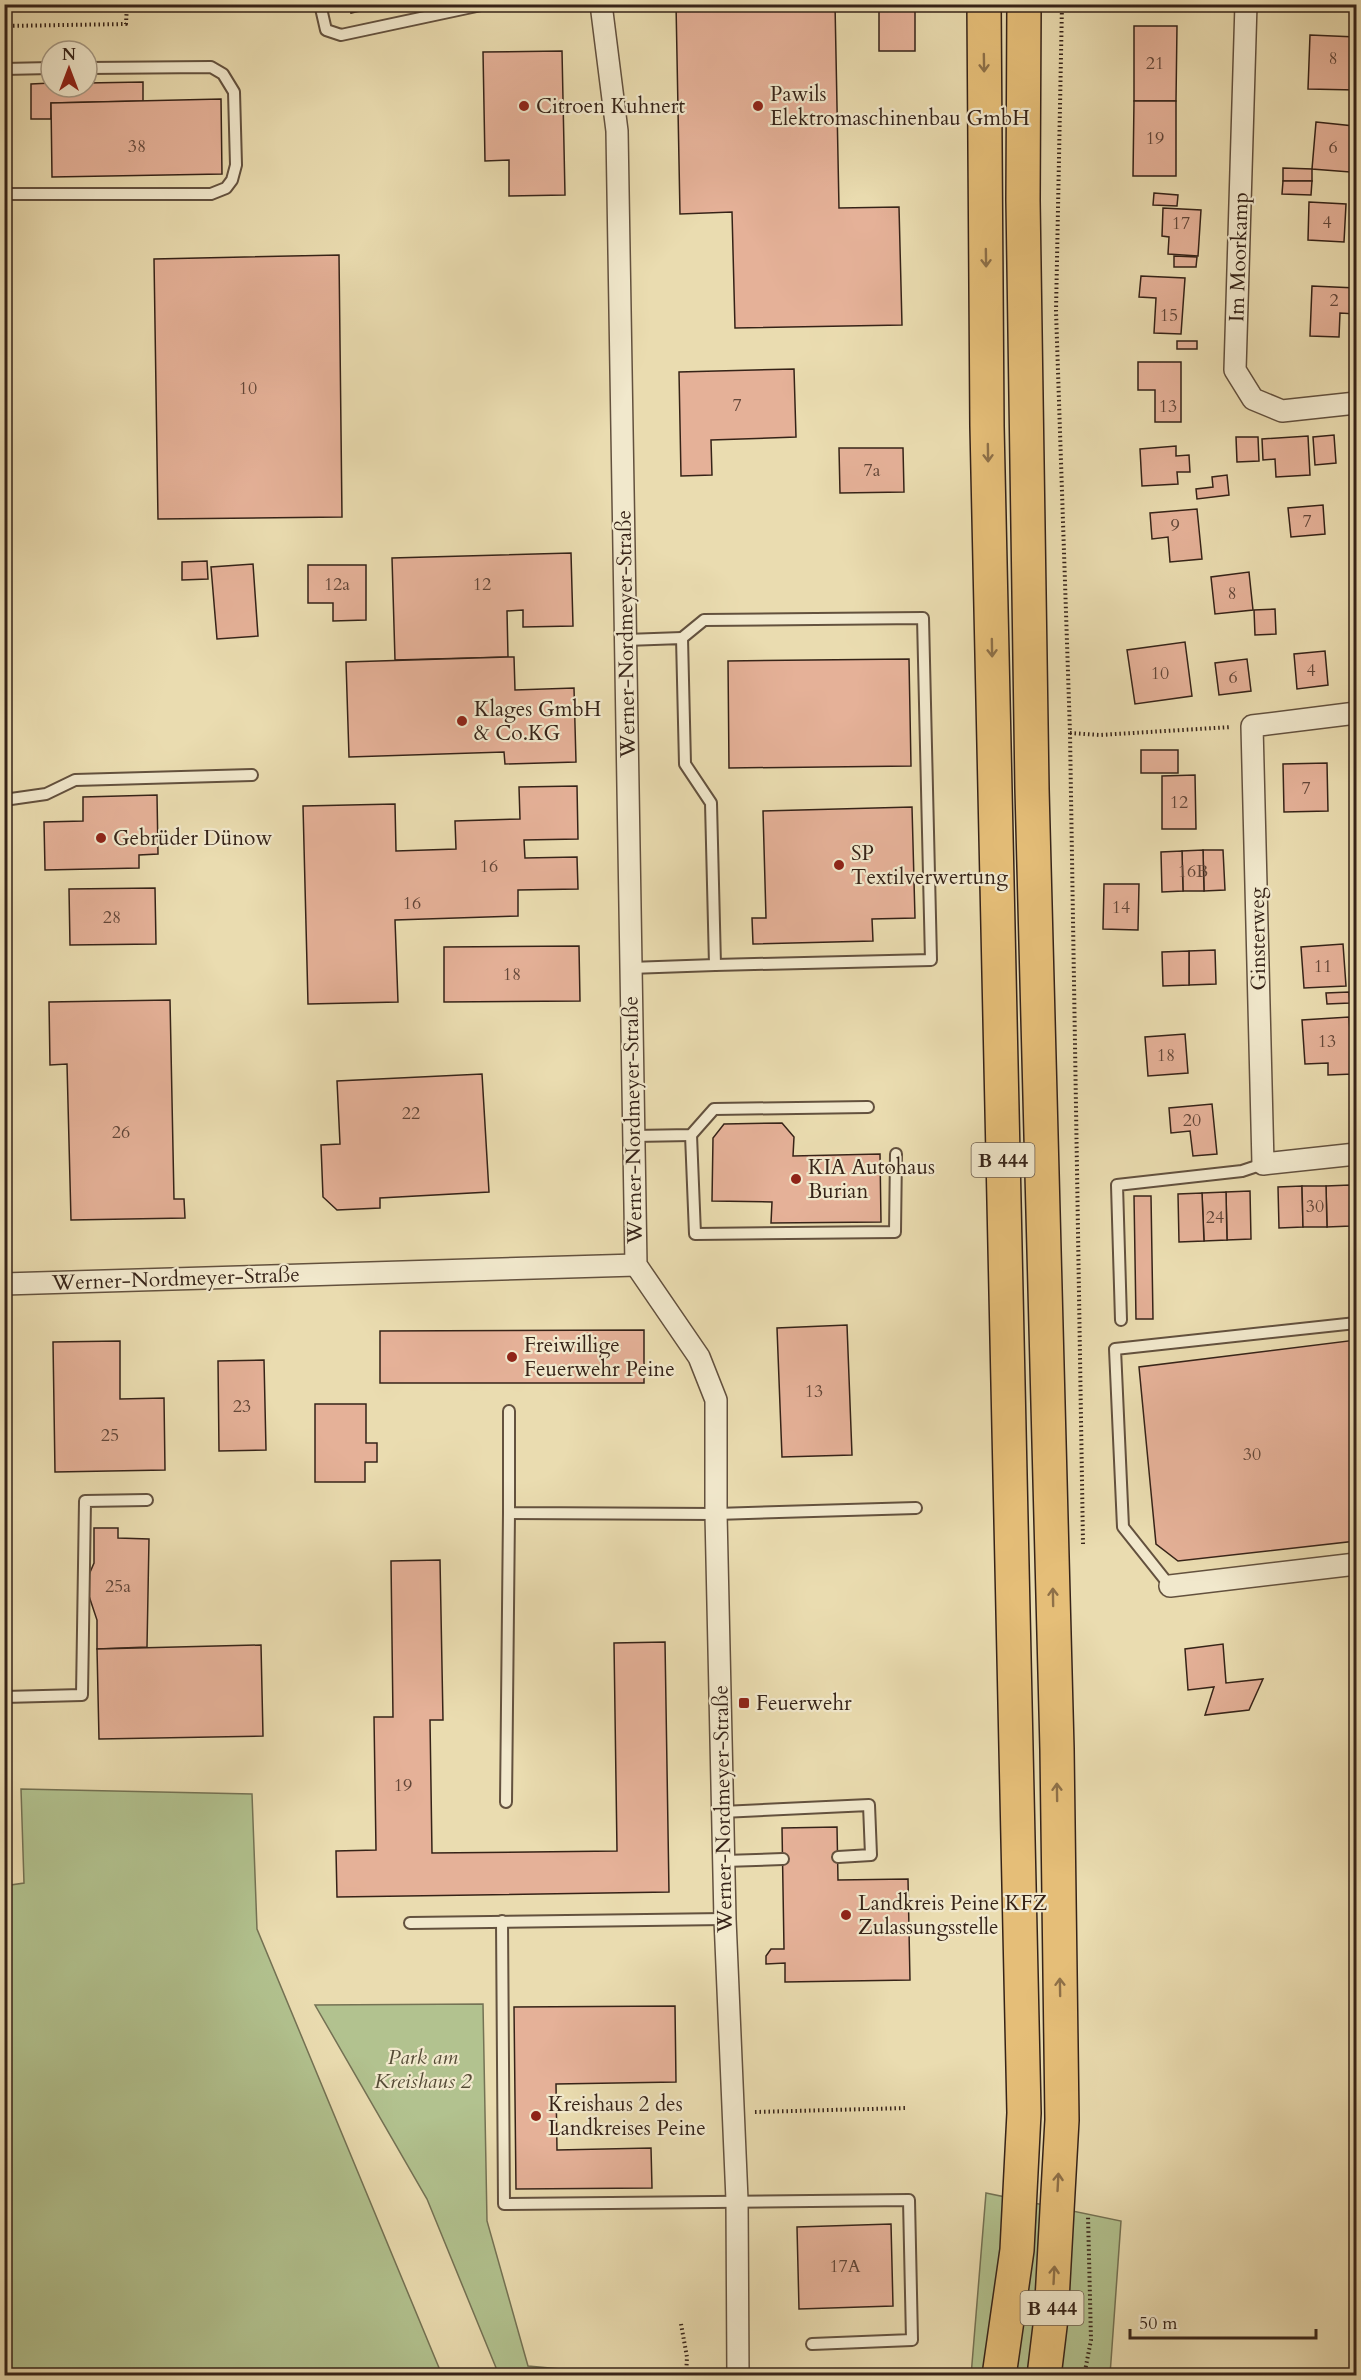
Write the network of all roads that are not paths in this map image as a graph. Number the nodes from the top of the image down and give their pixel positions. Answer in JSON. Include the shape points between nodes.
{"nodes":[{"id":1,"x":320,"y":4,"type":"edge"},
{"id":2,"x":486,"y":4,"type":"edge"},
{"id":3,"x":601,"y":4,"type":"edge"},
{"id":4,"x":984,"y":4,"type":"edge"},
{"id":5,"x":1024,"y":4,"type":"edge"},
{"id":6,"x":1246,"y":4,"type":"edge"},
{"id":7,"x":39,"y":68,"type":"edge"},
{"id":8,"x":99,"y":68,"type":"edge"},
{"id":9,"x":4,"y":69,"type":"edge"},
{"id":10,"x":4,"y":194,"type":"edge"},
{"id":11,"x":1356,"y":403,"type":"edge"},
{"id":12,"x":682,"y":638,"type":"junction"},
{"id":13,"x":626,"y":640,"type":"junction"},
{"id":14,"x":1356,"y":713,"type":"edge"},
{"id":15,"x":252,"y":776,"type":"dead end"},
{"id":16,"x":4,"y":800,"type":"edge"},
{"id":17,"x":715,"y":965,"type":"junction"},
{"id":18,"x":630,"y":968,"type":"junction"},
{"id":19,"x":868,"y":1107,"type":"dead end"},
{"id":20,"x":691,"y":1135,"type":"junction"},
{"id":21,"x":634,"y":1136,"type":"junction"},
{"id":22,"x":896,"y":1154,"type":"dead end"},
{"id":23,"x":1356,"y":1154,"type":"edge"},
{"id":24,"x":1263,"y":1164,"type":"junction"},
{"id":25,"x":636,"y":1265,"type":"junction"},
{"id":26,"x":4,"y":1284,"type":"edge"},
{"id":27,"x":1121,"y":1320,"type":"dead end"},
{"id":28,"x":1356,"y":1323,"type":"edge"},
{"id":29,"x":509,"y":1411,"type":"dead end"},
{"id":30,"x":147,"y":1500,"type":"dead end"},
{"id":31,"x":916,"y":1508,"type":"dead end"},
{"id":32,"x":509,"y":1513,"type":"junction"},
{"id":33,"x":716,"y":1514,"type":"junction"},
{"id":34,"x":1356,"y":1564,"type":"edge"},
{"id":35,"x":1170,"y":1586,"type":"joint"},
{"id":36,"x":4,"y":1697,"type":"edge"},
{"id":37,"x":506,"y":1803,"type":"dead end"},
{"id":38,"x":722,"y":1812,"type":"junction"},
{"id":39,"x":838,"y":1857,"type":"dead end"},
{"id":40,"x":783,"y":1859,"type":"dead end"},
{"id":41,"x":724,"y":1861,"type":"junction"},
{"id":42,"x":725,"y":1919,"type":"junction"},
{"id":43,"x":502,"y":1921,"type":"junction"},
{"id":44,"x":410,"y":1923,"type":"dead end"},
{"id":45,"x":737,"y":2200,"type":"junction"},
{"id":46,"x":812,"y":2344,"type":"dead end"},
{"id":47,"x":738,"y":2376,"type":"edge"},
{"id":48,"x":999,"y":2376,"type":"edge"},
{"id":49,"x":1044,"y":2376,"type":"edge"}],
"edges":[{"from":1,"to":2,"type":"lane","via":[[326,30],[340,35]]},
{"from":3,"to":13,"type":"street","name":"Werner-Nordmeyer-Straße","via":[[617,131]]},
{"from":4,"to":48,"type":"highway","number":"B 444","one_way":true,"via":[[987,426],[1024,2113],[1017,2250]]},
{"from":49,"to":5,"type":"highway","number":"B 444","one_way":true,"via":[[1062,2120],[1057,1749],[1032,789]]},
{"from":6,"to":11,"type":"street","name":"Im Moorkamp","via":[[1235,370],[1253,399],[1282,411]]},
{"from":7,"to":9,"type":"lane"},
{"from":8,"to":10,"type":"lane","via":[[211,67],[223,74],[234,92],[236,165],[226,189],[211,194]]},
{"from":12,"to":13,"type":"lane"},
{"from":12,"to":17,"type":"lane","via":[[685,764],[711,803]]},
{"from":12,"to":17,"type":"lane","via":[[704,620],[923,618],[931,960]]},
{"from":13,"to":18,"type":"street","name":"Werner-Nordmeyer-Straße"},
{"from":14,"to":24,"type":"street","name":"Ginsterweg","via":[[1252,726]]},
{"from":15,"to":16,"type":"lane","via":[[75,780],[46,794]]},
{"from":17,"to":18,"type":"lane"},
{"from":18,"to":21,"type":"street","name":"Werner-Nordmeyer-Straße"},
{"from":19,"to":20,"type":"lane","via":[[714,1109]]},
{"from":20,"to":21,"type":"lane"},
{"from":20,"to":22,"type":"lane","via":[[694,1234],[895,1232]]},
{"from":21,"to":25,"type":"street","name":"Werner-Nordmeyer-Straße"},
{"from":23,"to":24,"type":"street"},
{"from":24,"to":27,"type":"lane","via":[[1117,1185]]},
{"from":25,"to":26,"type":"street","name":"Werner-Nordmeyer-Straße"},
{"from":25,"to":33,"type":"street","name":"Werner-Nordmeyer-Straße","via":[[699,1357],[716,1400]]},
{"from":28,"to":35,"type":"lane","via":[[1115,1349],[1123,1527]]},
{"from":29,"to":32,"type":"lane"},
{"from":30,"to":36,"type":"lane","via":[[85,1501],[82,1695]]},
{"from":31,"to":33,"type":"lane"},
{"from":32,"to":33,"type":"lane"},
{"from":32,"to":37,"type":"lane"},
{"from":33,"to":38,"type":"street","name":"Werner-Nordmeyer-Straße"},
{"from":34,"to":35,"type":"street"},
{"from":38,"to":39,"type":"lane","via":[[869,1805],[871,1855]]},
{"from":38,"to":41,"type":"street","name":"Werner-Nordmeyer-Straße"},
{"from":40,"to":41,"type":"lane"},
{"from":41,"to":42,"type":"street","name":"Werner-Nordmeyer-Straße"},
{"from":42,"to":43,"type":"lane"},
{"from":42,"to":45,"type":"street","name":"Werner-Nordmeyer-Straße"},
{"from":43,"to":44,"type":"lane"},
{"from":43,"to":45,"type":"lane","via":[[504,2204]]},
{"from":45,"to":46,"type":"lane","via":[[909,2200],[912,2340]]},
{"from":45,"to":47,"type":"street","name":"Werner-Nordmeyer-Straße"}]}
